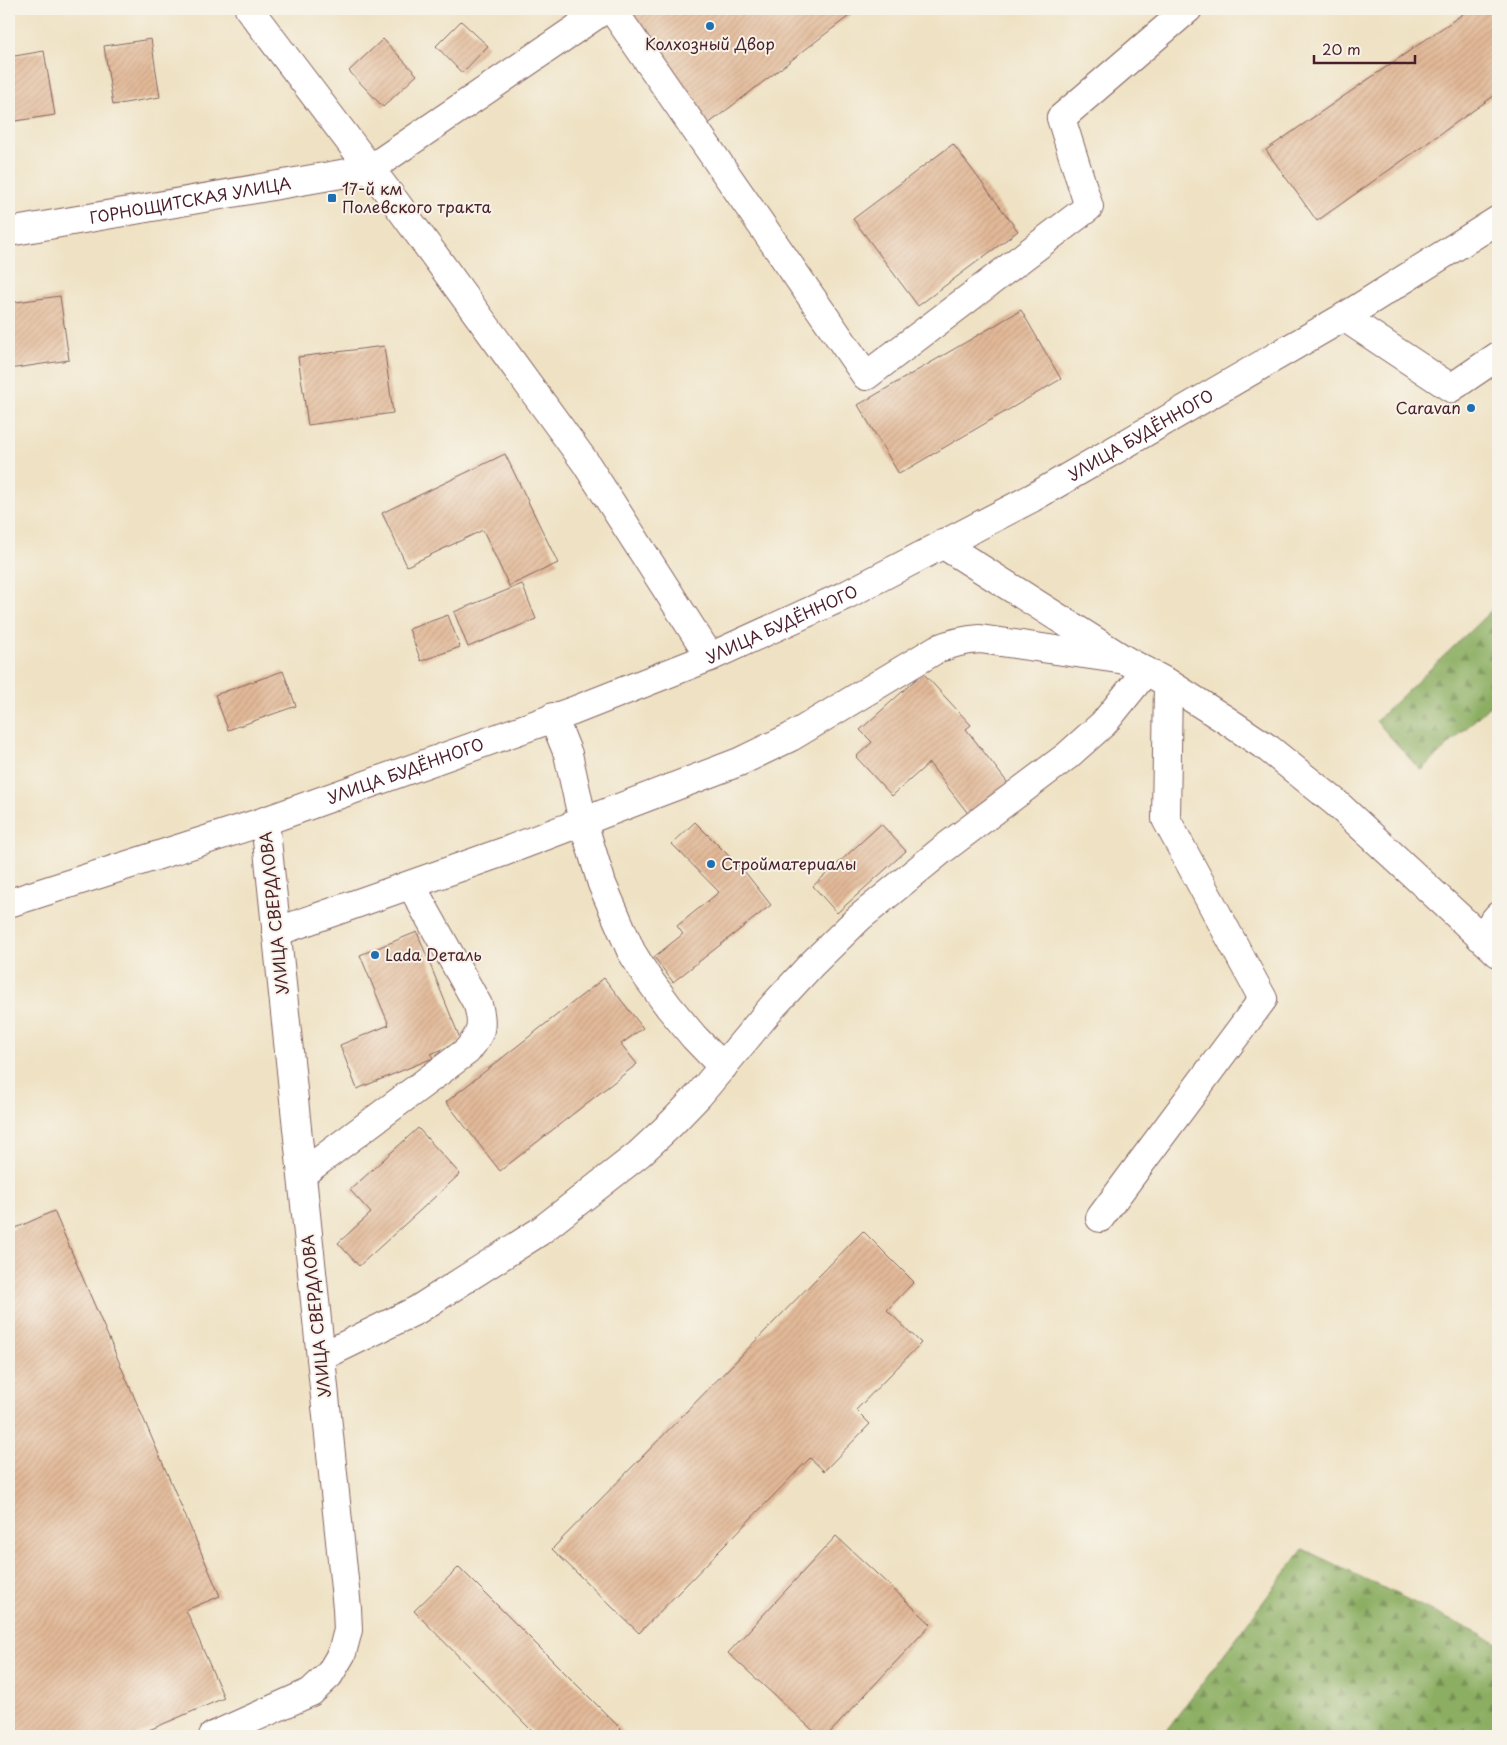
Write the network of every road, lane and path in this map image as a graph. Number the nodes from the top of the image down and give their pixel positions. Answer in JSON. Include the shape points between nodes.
{"nodes":[{"id":1,"x":249,"y":9,"type":"edge"},
{"id":2,"x":605,"y":9,"type":"edge"},
{"id":3,"x":612,"y":9,"type":"edge"},
{"id":4,"x":1188,"y":9,"type":"edge"},
{"id":5,"x":370,"y":169,"type":"junction"},
{"id":6,"x":1498,"y":220,"type":"edge"},
{"id":7,"x":9,"y":232,"type":"edge"},
{"id":8,"x":1344,"y":317,"type":"junction"},
{"id":9,"x":1498,"y":356,"type":"edge"},
{"id":10,"x":942,"y":544,"type":"junction"},
{"id":11,"x":710,"y":656,"type":"junction"},
{"id":12,"x":1146,"y":672,"type":"junction"},
{"id":13,"x":553,"y":717,"type":"junction"},
{"id":14,"x":264,"y":821,"type":"junction"},
{"id":15,"x":583,"y":822,"type":"junction"},
{"id":16,"x":411,"y":885,"type":"junction"},
{"id":17,"x":9,"y":903,"type":"edge"},
{"id":18,"x":1498,"y":916,"type":"edge"},
{"id":19,"x":276,"y":932,"type":"junction"},
{"id":20,"x":1489,"y":945,"type":"edge"},
{"id":21,"x":723,"y":1067,"type":"junction"},
{"id":22,"x":302,"y":1174,"type":"junction"},
{"id":23,"x":1100,"y":1218,"type":"dead end"},
{"id":24,"x":321,"y":1357,"type":"junction"},
{"id":25,"x":212,"y":1736,"type":"edge"}],
"edges":[{"from":1,"to":5,"type":"street"},
{"from":2,"to":5,"type":"street"},
{"from":3,"to":4,"type":"street","via":[[866,376],[1089,207],[1061,118]]},
{"from":5,"to":7,"type":"street","name":"ГОРНОЩИТСКАЯ УЛИЦА"},
{"from":5,"to":11,"type":"street","via":[[585,462]]},
{"from":6,"to":8,"type":"street","name":"УЛИЦА БУДЁННОГО"},
{"from":8,"to":9,"type":"street","via":[[1451,388]]},
{"from":8,"to":10,"type":"street","name":"УЛИЦА БУДЁННОГО","via":[[1032,498]]},
{"from":10,"to":11,"type":"street","name":"УЛИЦА БУДЁННОГО","via":[[848,594]]},
{"from":10,"to":12,"type":"street"},
{"from":11,"to":13,"type":"street","name":"УЛИЦА БУДЁННОГО"},
{"from":12,"to":15,"type":"street","via":[[980,639],[958,641],[937,648],[769,748]]},
{"from":12,"to":20,"type":"street","via":[[1226,720],[1335,802]]},
{"from":12,"to":21,"type":"street","via":[[1082,743],[858,918],[781,998]]},
{"from":12,"to":23,"type":"street","via":[[1166,819],[1263,999]]},
{"from":13,"to":14,"type":"street","name":"УЛИЦА БУДЁННОГО"},
{"from":13,"to":15,"type":"street","via":[[568,754]]},
{"from":14,"to":17,"type":"street","name":"УЛИЦА БУДЁННОГО"},
{"from":14,"to":19,"type":"street","name":"УЛИЦА СВЕРДЛОВА"},
{"from":15,"to":16,"type":"street"},
{"from":15,"to":21,"type":"street","via":[[602,884],[631,951],[669,1007]]},
{"from":16,"to":19,"type":"street"},
{"from":16,"to":22,"type":"street","via":[[478,1005],[482,1020],[479,1037],[467,1052]]},
{"from":18,"to":20,"type":"street"},
{"from":19,"to":22,"type":"street","name":"УЛИЦА СВЕРДЛОВА"},
{"from":21,"to":24,"type":"street","via":[[639,1154],[539,1232],[418,1310]]},
{"from":22,"to":24,"type":"street","name":"УЛИЦА СВЕРДЛОВА"},
{"from":24,"to":25,"type":"street","name":"УЛИЦА СВЕРДЛОВА","via":[[347,1608],[348,1630],[342,1653],[329,1675],[311,1692]]}]}
